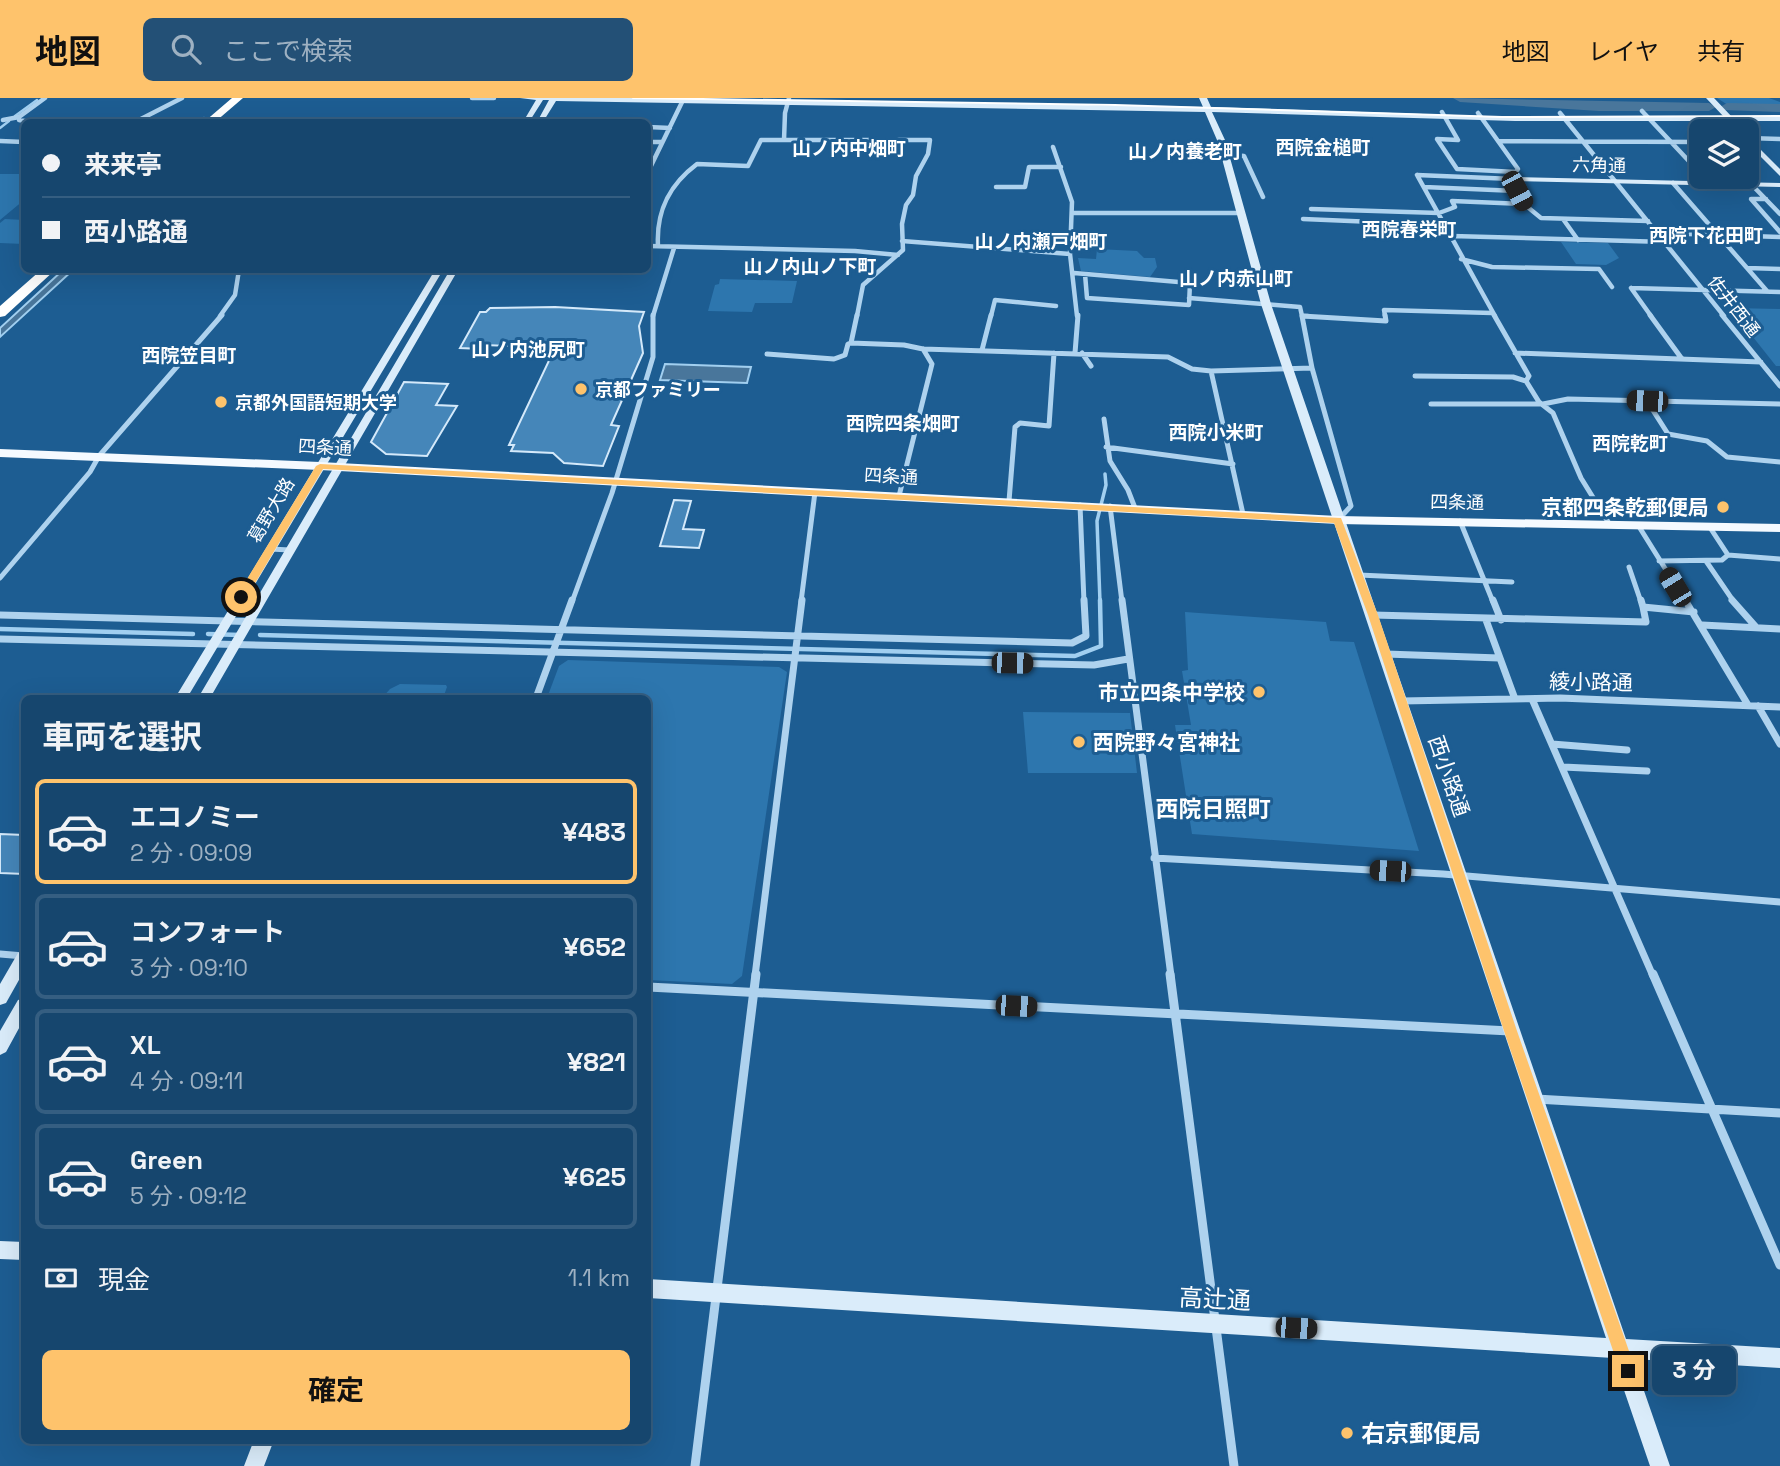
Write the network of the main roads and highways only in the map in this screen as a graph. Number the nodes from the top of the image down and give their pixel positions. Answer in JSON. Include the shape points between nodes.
{"nodes":[{"id":1,"x":234,"y":99,"type":"edge"},
{"id":2,"x":212,"y":119,"type":"edge"},
{"id":3,"x":45,"y":273,"type":"edge"},
{"id":4,"x":0,"y":313,"type":"edge"},
{"id":5,"x":0,"y":453,"type":"edge"},
{"id":6,"x":1780,"y":528,"type":"edge"}],
"edges":[{"from":1,"to":2,"type":"highway"},
{"from":3,"to":4,"type":"highway"},
{"from":5,"to":6,"type":"main road","name":"四条通","via":[[1338,520]]}]}
